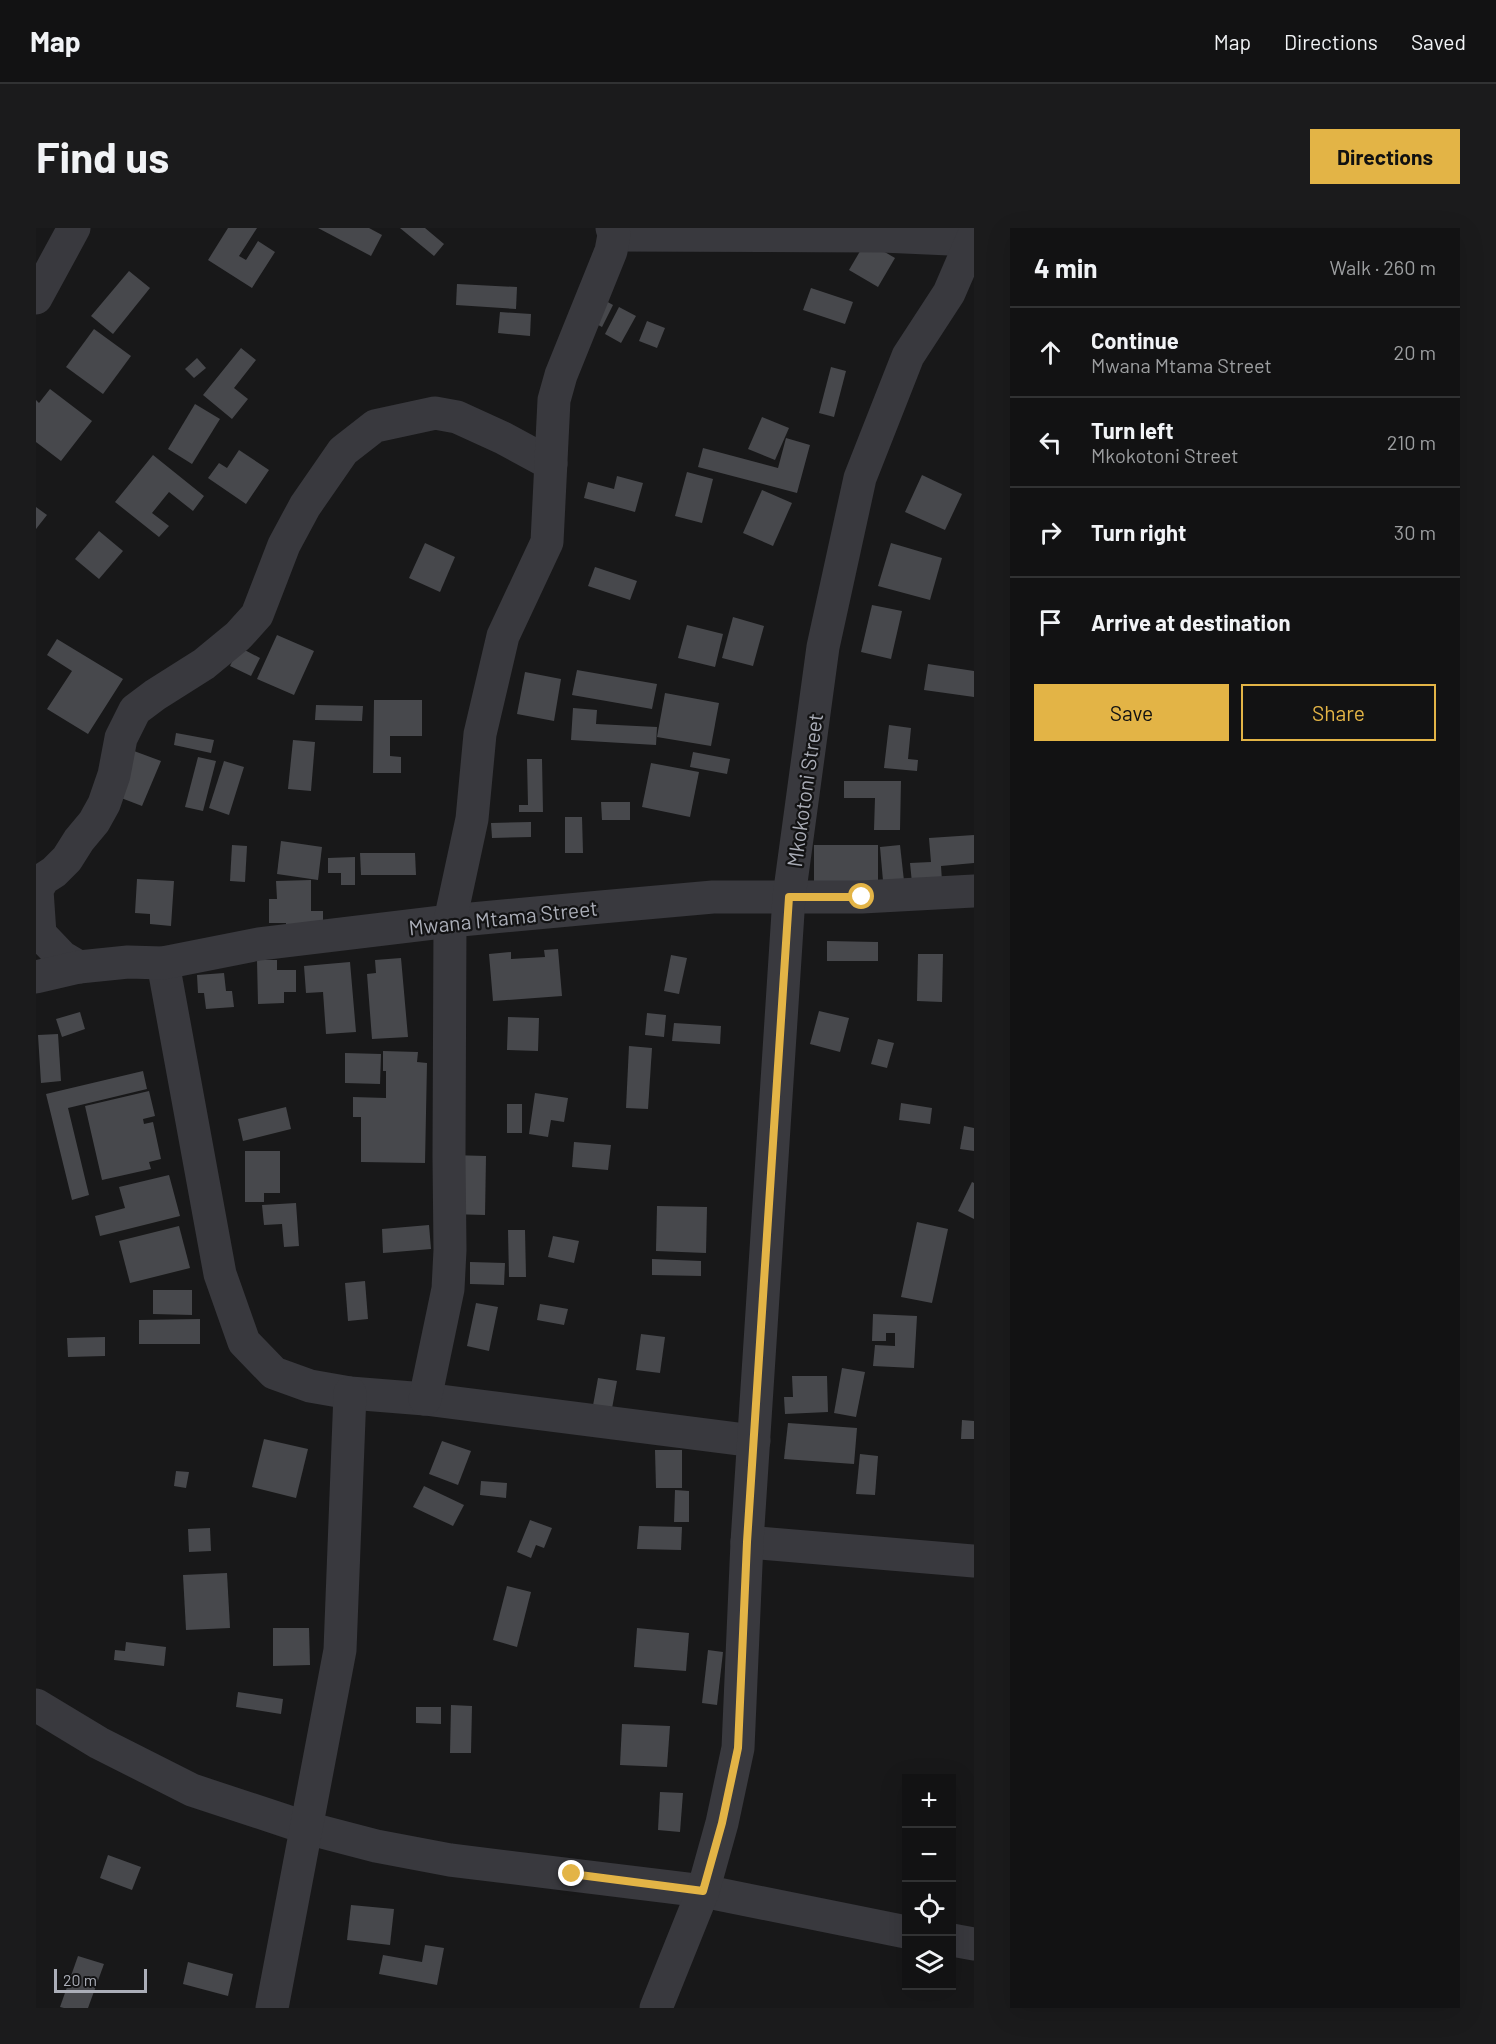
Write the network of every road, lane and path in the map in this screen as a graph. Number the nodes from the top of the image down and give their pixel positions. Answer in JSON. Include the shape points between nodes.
{"nodes":[{"id":1,"x":74,"y":228,"type":"edge"},
{"id":2,"x":613,"y":232,"type":"edge"},
{"id":3,"x":973,"y":238,"type":"edge"},
{"id":4,"x":36,"y":298,"type":"edge"},
{"id":5,"x":550,"y":464,"type":"junction"},
{"id":6,"x":974,"y":891,"type":"edge"},
{"id":7,"x":789,"y":897,"type":"junction"},
{"id":8,"x":450,"y":921,"type":"junction"},
{"id":9,"x":163,"y":963,"type":"junction"},
{"id":10,"x":79,"y":967,"type":"junction"},
{"id":11,"x":36,"y":977,"type":"edge"},
{"id":12,"x":350,"y":1393,"type":"junction"},
{"id":13,"x":425,"y":1399,"type":"junction"},
{"id":14,"x":754,"y":1441,"type":"junction"},
{"id":15,"x":747,"y":1542,"type":"junction"},
{"id":16,"x":974,"y":1561,"type":"edge"},
{"id":17,"x":36,"y":1704,"type":"edge"},
{"id":18,"x":307,"y":1828,"type":"junction"},
{"id":19,"x":703,"y":1891,"type":"junction"},
{"id":20,"x":902,"y":1931,"type":"edge"},
{"id":21,"x":956,"y":1941,"type":"edge"},
{"id":22,"x":974,"y":1944,"type":"edge"},
{"id":23,"x":272,"y":2008,"type":"edge"},
{"id":24,"x":656,"y":2008,"type":"edge"}],
"edges":[{"from":1,"to":4,"type":"street"},
{"from":2,"to":3,"type":"street"},
{"from":2,"to":5,"type":"street","via":[[610,251],[554,400]]},
{"from":3,"to":7,"type":"street","name":"Mkokotoni Street","via":[[948,293],[908,356],[860,478],[823,647]]},
{"from":5,"to":8,"type":"street","via":[[547,542],[503,636],[480,734],[472,819]]},
{"from":5,"to":10,"type":"street","via":[[457,417],[435,413],[375,426],[343,451],[284,545],[256,615],[204,664],[135,710],[121,738],[104,804],[67,859],[43,879],[37,890],[40,934],[62,957]]},
{"from":6,"to":7,"type":"street","name":"Mwana Mtama Street"},
{"from":7,"to":8,"type":"street","name":"Mwana Mtama Street","via":[[712,897]]},
{"from":7,"to":14,"type":"street","name":"Mkokotoni Street"},
{"from":8,"to":9,"type":"street","name":"Mwana Mtama Street","via":[[259,944]]},
{"from":8,"to":13,"type":"street","via":[[448,1289]]},
{"from":9,"to":10,"type":"street","name":"Mwana Mtama Street"},
{"from":9,"to":12,"type":"street","via":[[220,1274],[244,1342],[274,1372],[310,1386]]},
{"from":10,"to":11,"type":"street","name":"Mwana Mtama Street"},
{"from":12,"to":13,"type":"street"},
{"from":12,"to":18,"type":"street","via":[[340,1650]]},
{"from":13,"to":14,"type":"street"},
{"from":14,"to":15,"type":"street","name":"Mkokotoni Street"},
{"from":15,"to":16,"type":"street"},
{"from":15,"to":19,"type":"street","name":"Mkokotoni Street","via":[[738,1748]]},
{"from":17,"to":18,"type":"street","via":[[99,1743],[192,1790]]},
{"from":18,"to":19,"type":"street","via":[[450,1860]]},
{"from":18,"to":23,"type":"street"},
{"from":19,"to":20,"type":"street"},
{"from":19,"to":24,"type":"street","name":"Mkokotoni Street"},
{"from":21,"to":22,"type":"street"}]}
